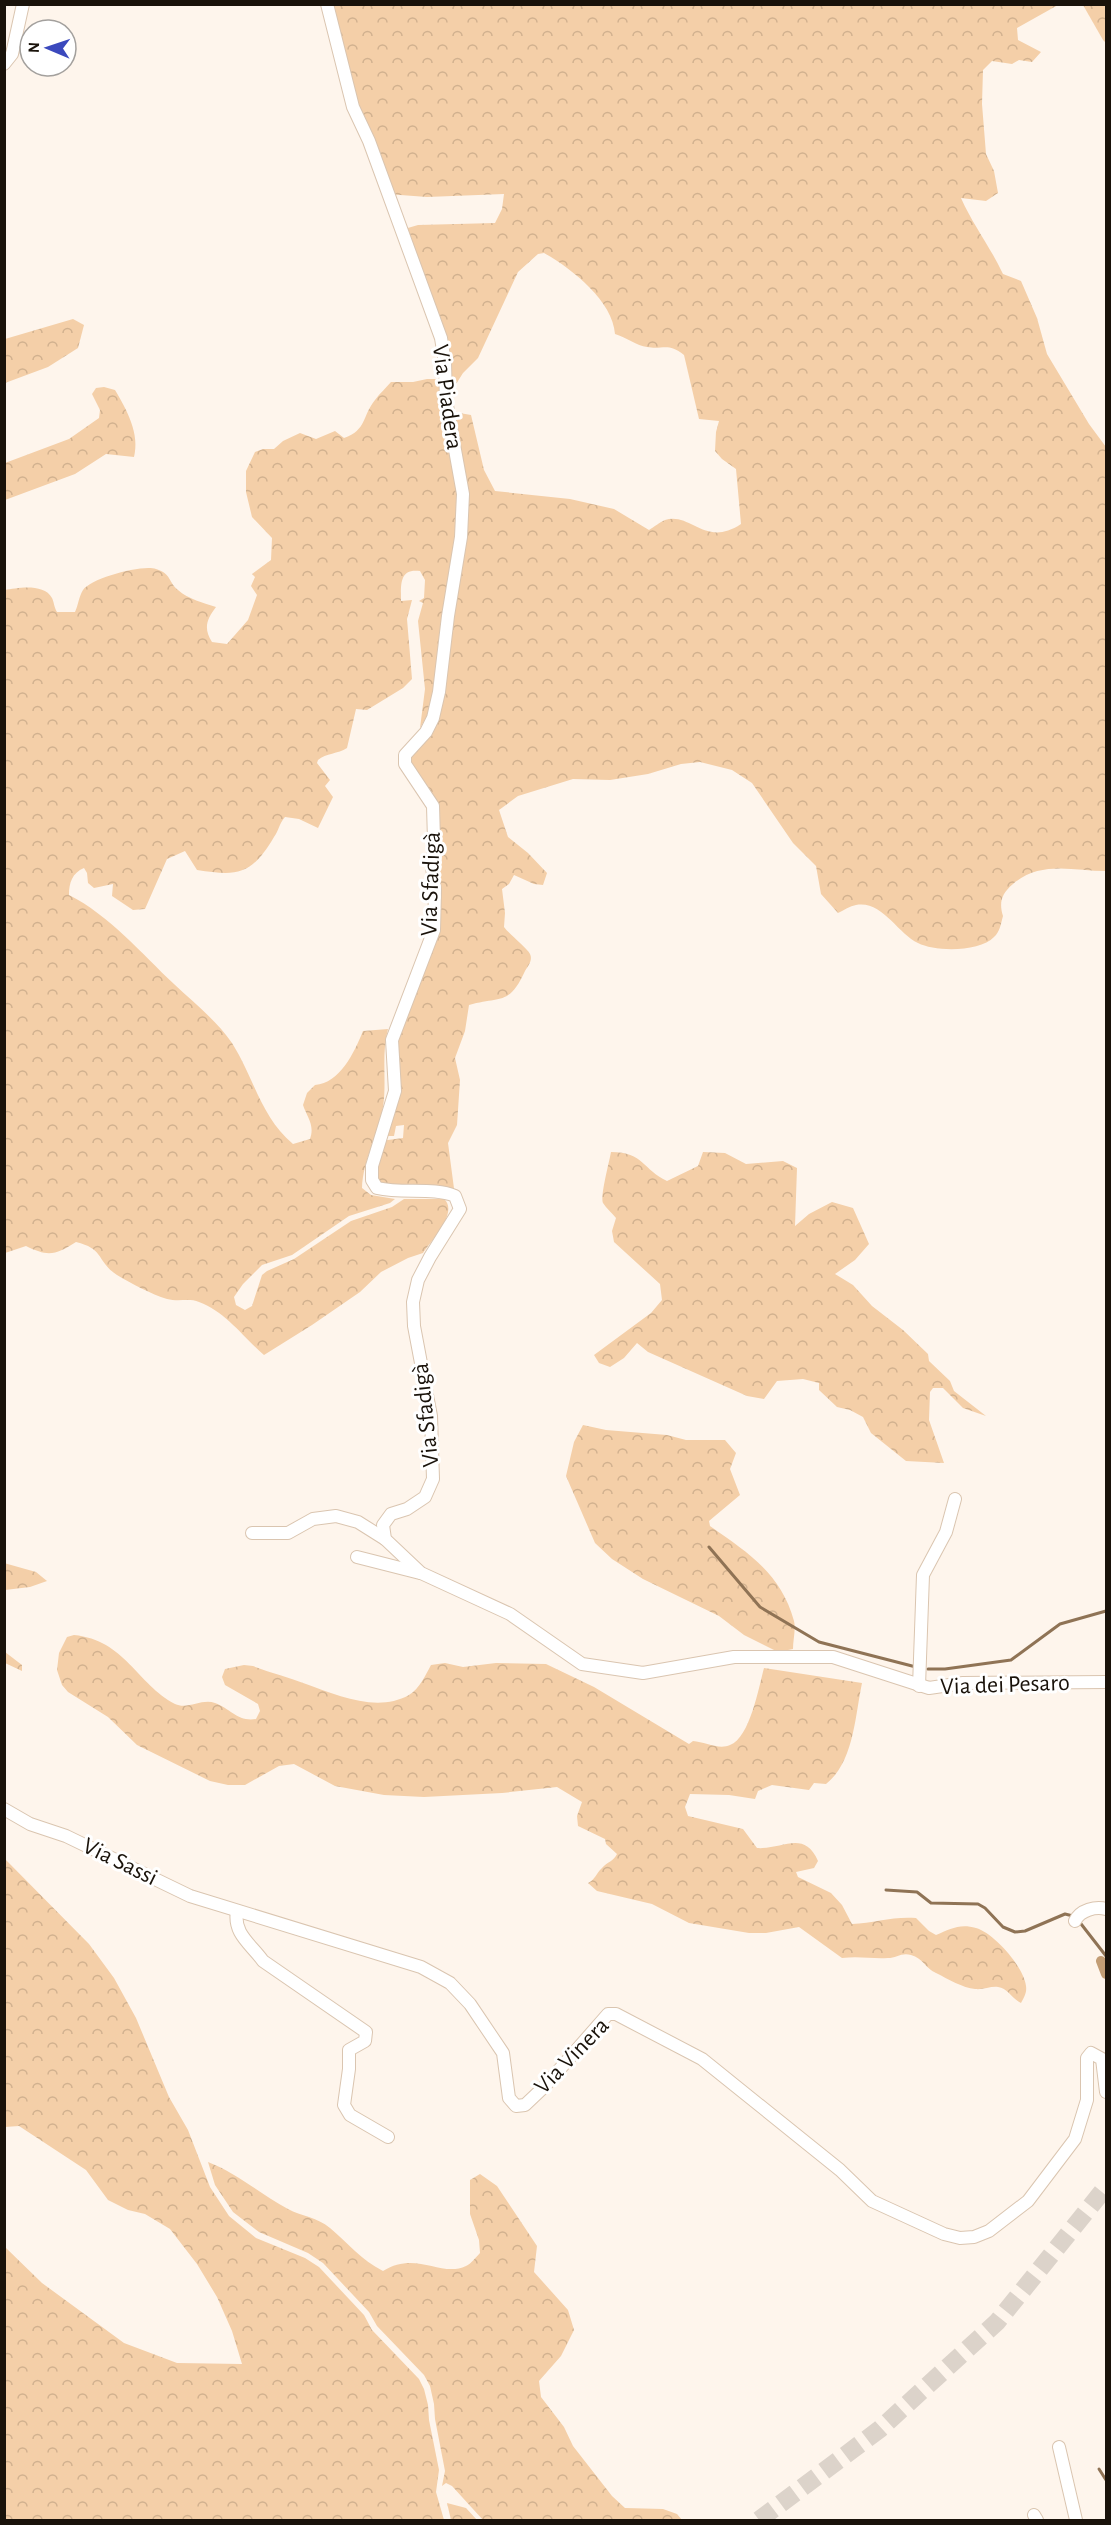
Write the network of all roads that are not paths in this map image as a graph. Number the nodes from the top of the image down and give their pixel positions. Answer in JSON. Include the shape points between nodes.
{"nodes":[{"id":1,"x":23,"y":4,"type":"edge"},
{"id":2,"x":327,"y":4,"type":"edge"},
{"id":3,"x":4,"y":64,"type":"edge"},
{"id":4,"x":422,"y":790,"type":"joint"},
{"id":5,"x":955,"y":1499,"type":"dead end"},
{"id":6,"x":252,"y":1533,"type":"dead end"},
{"id":7,"x":385,"y":1539,"type":"junction"},
{"id":8,"x":357,"y":1557,"type":"dead end"},
{"id":9,"x":421,"y":1573,"type":"junction"},
{"id":10,"x":1107,"y":1682,"type":"edge"},
{"id":11,"x":919,"y":1686,"type":"junction"},
{"id":12,"x":4,"y":1809,"type":"edge"},
{"id":13,"x":1107,"y":1909,"type":"edge"},
{"id":14,"x":237,"y":1911,"type":"junction"},
{"id":15,"x":1076,"y":1918,"type":"dead end"},
{"id":16,"x":1107,"y":2092,"type":"edge"},
{"id":17,"x":388,"y":2138,"type":"dead end"},
{"id":18,"x":1059,"y":2447,"type":"dead end"},
{"id":19,"x":1076,"y":2520,"type":"edge"}],
"edges":[{"from":1,"to":3,"type":"street","via":[[12,54]]},
{"from":2,"to":4,"type":"street","name":"Via Piadera","via":[[353,107],[441,338],[446,400],[463,494],[461,537],[437,701],[426,732],[405,755],[405,764]]},
{"from":4,"to":7,"type":"street","name":"Via Sfadigà","via":[[433,806],[434,930],[392,1040],[395,1091],[372,1166],[372,1180],[377,1188],[392,1191],[446,1192],[455,1196],[460,1209],[422,1272],[413,1302],[431,1416],[434,1479],[425,1497],[391,1514],[383,1525]]},
{"from":5,"to":11,"type":"street","name":"Via dei Pesaro","via":[[946,1532],[923,1575]]},
{"from":6,"to":7,"type":"street","via":[[288,1533],[313,1519],[336,1516],[358,1522]]},
{"from":7,"to":9,"type":"street"},
{"from":8,"to":9,"type":"street"},
{"from":9,"to":11,"type":"street","via":[[510,1614],[582,1664],[643,1673],[734,1657],[833,1657]]},
{"from":10,"to":11,"type":"street","name":"Via dei Pesaro"},
{"from":12,"to":14,"type":"street","name":"Via Sassi","via":[[190,1896]]},
{"from":13,"to":15,"type":"street","via":[[1091,1909]]},
{"from":14,"to":16,"type":"street","name":"Via Vinera","via":[[421,1967],[450,1983],[470,2004],[503,2053],[508,2098],[516,2106],[525,2105],[545,2086],[608,2013],[616,2014],[702,2059],[840,2170],[872,2201],[954,2237],[974,2237],[998,2226],[1047,2179],[1075,2139],[1083,2118],[1088,2100],[1087,2058],[1091,2053],[1102,2059]]},
{"from":14,"to":17,"type":"street","via":[[237,1930],[263,1961],[366,2032],[365,2041],[349,2050],[344,2105],[350,2115]]},
{"from":18,"to":19,"type":"street"}]}
